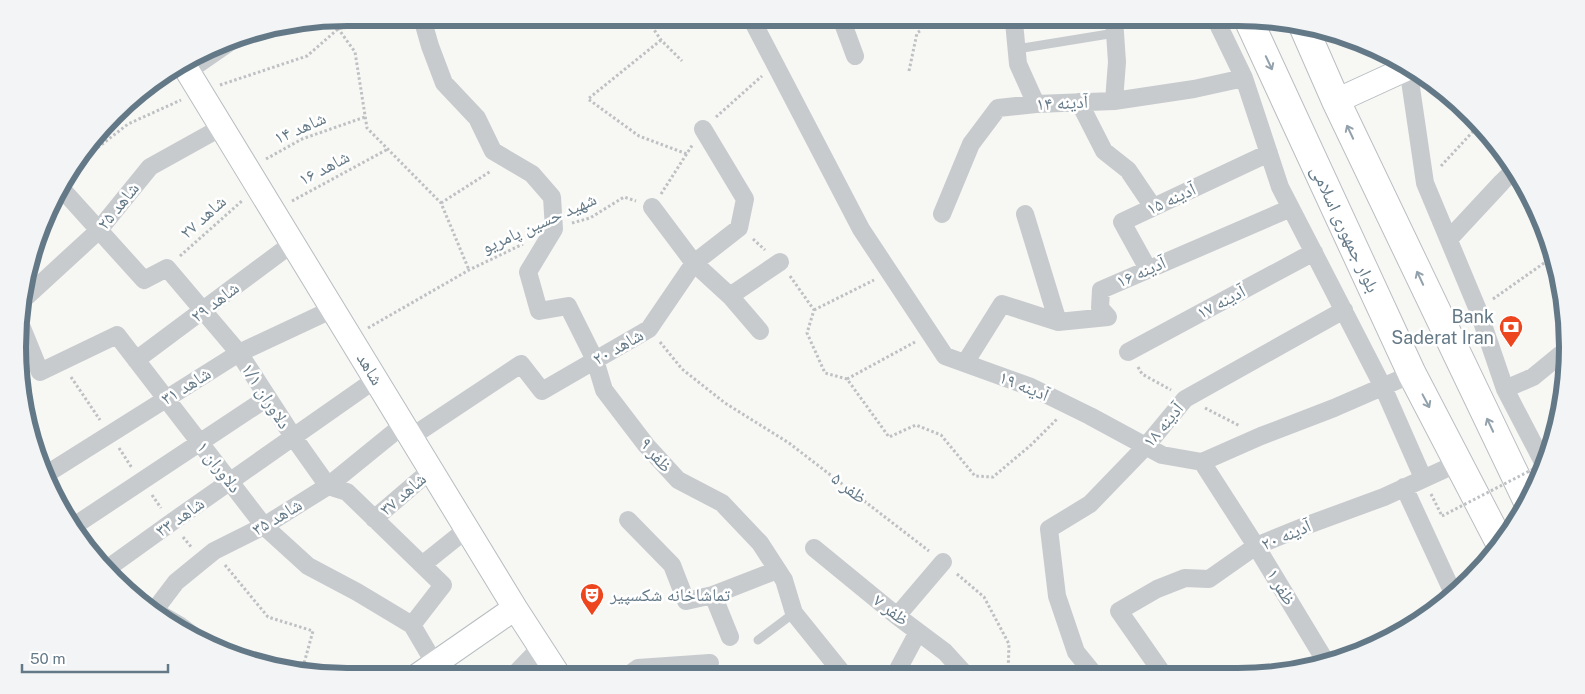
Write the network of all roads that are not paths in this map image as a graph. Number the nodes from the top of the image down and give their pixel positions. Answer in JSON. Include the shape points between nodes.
{"nodes":[{"id":1,"x":424,"y":26,"type":"edge"},
{"id":2,"x":755,"y":26,"type":"edge"},
{"id":3,"x":844,"y":26,"type":"edge"},
{"id":4,"x":1014,"y":26,"type":"edge"},
{"id":5,"x":1110,"y":26,"type":"edge"},
{"id":6,"x":1114,"y":26,"type":"edge"},
{"id":7,"x":1219,"y":26,"type":"edge"},
{"id":8,"x":1252,"y":27,"type":"edge"},
{"id":9,"x":1306,"y":33,"type":"edge"},
{"id":10,"x":1017,"y":48,"type":"junction"},
{"id":11,"x":854,"y":56,"type":"dead end"},
{"id":12,"x":187,"y":69,"type":"edge"},
{"id":13,"x":1401,"y":71,"type":"edge"},
{"id":14,"x":1410,"y":77,"type":"edge"},
{"id":15,"x":1244,"y":78,"type":"junction"},
{"id":16,"x":1114,"y":101,"type":"junction"},
{"id":17,"x":1336,"y":101,"type":"junction"},
{"id":18,"x":1079,"y":102,"type":"junction"},
{"id":19,"x":1036,"y":104,"type":"junction"},
{"id":20,"x":222,"y":127,"type":"junction"},
{"id":21,"x":703,"y":129,"type":"road end"},
{"id":22,"x":1269,"y":153,"type":"junction"},
{"id":23,"x":1509,"y":175,"type":"edge"},
{"id":24,"x":65,"y":193,"type":"edge"},
{"id":25,"x":652,"y":207,"type":"road end"},
{"id":26,"x":1153,"y":207,"type":"junction"},
{"id":27,"x":1291,"y":208,"type":"junction"},
{"id":28,"x":942,"y":214,"type":"dead end"},
{"id":29,"x":1024,"y":214,"type":"dead end"},
{"id":30,"x":98,"y":231,"type":"junction"},
{"id":31,"x":1449,"y":239,"type":"junction"},
{"id":32,"x":293,"y":243,"type":"junction"},
{"id":33,"x":1314,"y":252,"type":"junction"},
{"id":34,"x":780,"y":262,"type":"road end"},
{"id":35,"x":694,"y":263,"type":"junction"},
{"id":36,"x":1148,"y":268,"type":"junction"},
{"id":37,"x":31,"y":293,"type":"edge"},
{"id":38,"x":730,"y":296,"type":"junction"},
{"id":39,"x":333,"y":309,"type":"junction"},
{"id":40,"x":203,"y":310,"type":"junction"},
{"id":41,"x":1344,"y":310,"type":"junction"},
{"id":42,"x":1058,"y":322,"type":"junction"},
{"id":43,"x":760,"y":331,"type":"dead end"},
{"id":44,"x":26,"y":339,"type":"edge"},
{"id":45,"x":1128,"y":352,"type":"dead end"},
{"id":46,"x":239,"y":353,"type":"junction"},
{"id":47,"x":1559,"y":356,"type":"edge"},
{"id":48,"x":136,"y":360,"type":"junction"},
{"id":49,"x":594,"y":360,"type":"junction"},
{"id":50,"x":965,"y":363,"type":"junction"},
{"id":51,"x":1412,"y":374,"type":"junction"},
{"id":52,"x":376,"y":379,"type":"junction"},
{"id":53,"x":1383,"y":387,"type":"junction"},
{"id":54,"x":1505,"y":388,"type":"junction"},
{"id":55,"x":268,"y":398,"type":"junction"},
{"id":56,"x":166,"y":399,"type":"junction"},
{"id":57,"x":407,"y":431,"type":"junction"},
{"id":58,"x":294,"y":438,"type":"junction"},
{"id":59,"x":1531,"y":440,"type":"junction"},
{"id":60,"x":200,"y":442,"type":"junction"},
{"id":61,"x":1146,"y":446,"type":"junction"},
{"id":62,"x":1504,"y":454,"type":"junction"},
{"id":63,"x":1540,"y":455,"type":"edge"},
{"id":64,"x":1202,"y":462,"type":"junction"},
{"id":65,"x":1458,"y":463,"type":"junction"},
{"id":66,"x":431,"y":470,"type":"junction"},
{"id":67,"x":51,"y":471,"type":"edge"},
{"id":68,"x":1423,"y":478,"type":"junction"},
{"id":69,"x":230,"y":482,"type":"junction"},
{"id":70,"x":328,"y":486,"type":"junction"},
{"id":71,"x":1404,"y":487,"type":"junction"},
{"id":72,"x":1524,"y":493,"type":"edge"},
{"id":73,"x":374,"y":518,"type":"junction"},
{"id":74,"x":628,"y":520,"type":"dead end"},
{"id":75,"x":79,"y":523,"type":"edge"},
{"id":76,"x":264,"y":526,"type":"junction"},
{"id":77,"x":467,"y":529,"type":"junction"},
{"id":78,"x":1496,"y":536,"type":"edge"},
{"id":79,"x":1256,"y":546,"type":"junction"},
{"id":80,"x":814,"y":548,"type":"dead end"},
{"id":81,"x":943,"y":562,"type":"road end"},
{"id":82,"x":112,"y":565,"type":"edge"},
{"id":83,"x":422,"y":565,"type":"junction"},
{"id":84,"x":777,"y":570,"type":"junction"},
{"id":85,"x":1450,"y":587,"type":"edge"},
{"id":86,"x":713,"y":595,"type":"junction"},
{"id":87,"x":155,"y":604,"type":"edge"},
{"id":88,"x":515,"y":608,"type":"junction"},
{"id":89,"x":794,"y":613,"type":"junction"},
{"id":90,"x":897,"y":616,"type":"junction"},
{"id":91,"x":412,"y":625,"type":"junction"},
{"id":92,"x":918,"y":632,"type":"junction"},
{"id":93,"x":730,"y":637,"type":"dead end"},
{"id":94,"x":758,"y":640,"type":"dead end"},
{"id":95,"x":541,"y":647,"type":"junction"},
{"id":96,"x":1323,"y":656,"type":"edge"},
{"id":97,"x":710,"y":663,"type":"dead end"},
{"id":98,"x":429,"y":668,"type":"edge"},
{"id":99,"x":436,"y":668,"type":"edge"},
{"id":100,"x":521,"y":668,"type":"edge"},
{"id":101,"x":554,"y":668,"type":"edge"},
{"id":102,"x":638,"y":668,"type":"edge"},
{"id":103,"x":838,"y":668,"type":"edge"},
{"id":104,"x":899,"y":668,"type":"edge"},
{"id":105,"x":960,"y":668,"type":"edge"},
{"id":106,"x":1089,"y":668,"type":"edge"},
{"id":107,"x":1159,"y":668,"type":"edge"}],
"edges":[{"from":1,"to":49,"type":"street","name":"ظفر ۹","via":[[444,83],[477,118],[493,151],[532,174],[552,197],[554,229],[528,272],[539,311],[568,306]]},
{"from":2,"to":50,"type":"street","name":"آدینه ۱۹","via":[[861,229],[945,356]]},
{"from":3,"to":11,"type":"street"},
{"from":4,"to":10,"type":"street"},
{"from":5,"to":10,"type":"lane"},
{"from":6,"to":16,"type":"street","via":[[1117,62]]},
{"from":7,"to":15,"type":"street"},
{"from":8,"to":51,"type":"main road","name":"بلوار جمهوری اسلامی","one_way":true},
{"from":9,"to":17,"type":"main road"},
{"from":10,"to":19,"type":"street","via":[[1018,64]]},
{"from":12,"to":20,"type":"main road","name":"شاهد"},
{"from":13,"to":17,"type":"main road"},
{"from":14,"to":31,"type":"street","via":[[1425,183]]},
{"from":15,"to":16,"type":"street","name":"آدینه ۱۴"},
{"from":15,"to":22,"type":"street"},
{"from":16,"to":18,"type":"street","name":"آدینه ۱۴"},
{"from":62,"to":17,"type":"main road","one_way":true},
{"from":18,"to":19,"type":"street","name":"آدینه ۱۴"},
{"from":18,"to":26,"type":"street","via":[[1104,151],[1128,170]]},
{"from":19,"to":28,"type":"street","name":"آدینه ۱۴","via":[[998,108],[971,144]]},
{"from":20,"to":30,"type":"street","name":"شاهد ۲۵","via":[[150,166]]},
{"from":20,"to":32,"type":"main road","name":"شاهد"},
{"from":21,"to":35,"type":"street","name":"شاهد ۲۰","via":[[745,199],[739,228]]},
{"from":22,"to":26,"type":"street","name":"آدینه ۱۵"},
{"from":22,"to":27,"type":"street"},
{"from":23,"to":31,"type":"street"},
{"from":24,"to":30,"type":"street"},
{"from":25,"to":35,"type":"street"},
{"from":26,"to":36,"type":"street","name":"آدینه ۱۵","via":[[1122,222]]},
{"from":27,"to":33,"type":"street"},
{"from":27,"to":36,"type":"street","name":"آدینه ۱۶"},
{"from":29,"to":42,"type":"street"},
{"from":30,"to":37,"type":"street","name":"شاهد ۲۵"},
{"from":30,"to":40,"type":"street","name":"دلاوران ۱/۱","via":[[144,280],[167,268]]},
{"from":31,"to":54,"type":"street"},
{"from":32,"to":39,"type":"main road","name":"شاهد"},
{"from":32,"to":40,"type":"street","name":"شاهد ۲۹"},
{"from":33,"to":41,"type":"street"},
{"from":33,"to":45,"type":"street","name":"آدینه ۱۷"},
{"from":34,"to":38,"type":"street"},
{"from":35,"to":38,"type":"street"},
{"from":35,"to":49,"type":"street","name":"شاهد ۲۰","via":[[649,329]]},
{"from":36,"to":42,"type":"street","name":"آدینه ۱۶","via":[[1101,290],[1100,308],[1108,317]]},
{"from":38,"to":43,"type":"street"},
{"from":39,"to":46,"type":"street","name":"شاهد ۳۱"},
{"from":39,"to":52,"type":"main road","name":"شاهد"},
{"from":40,"to":46,"type":"street","name":"دلاوران ۱/۱"},
{"from":40,"to":48,"type":"street","name":"شاهد ۲۹"},
{"from":41,"to":53,"type":"street"},
{"from":41,"to":61,"type":"street","name":"آدینه ۱۸","via":[[1185,398]]},
{"from":42,"to":50,"type":"street","name":"آدینه ۱۶","via":[[1002,304]]},
{"from":44,"to":48,"type":"street","name":"دلاوران ۱","via":[[40,372],[117,335]]},
{"from":46,"to":55,"type":"street","name":"دلاوران ۱/۱"},
{"from":46,"to":56,"type":"street","name":"شاهد ۳۱"},
{"from":47,"to":54,"type":"street","via":[[1533,377]]},
{"from":48,"to":56,"type":"street","name":"دلاوران ۱"},
{"from":49,"to":57,"type":"street","name":"شاهد ۲۰","via":[[542,391],[521,364]]},
{"from":49,"to":84,"type":"street","name":"ظفر ۹","via":[[604,390],[646,445],[678,480],[722,503],[760,543]]},
{"from":50,"to":61,"type":"street","name":"آدینه ۱۹","via":[[1031,387]]},
{"from":51,"to":53,"type":"street"},
{"from":51,"to":65,"type":"main road","name":"بلوار جمهوری اسلامی","one_way":true},
{"from":52,"to":57,"type":"main road","name":"شاهد"},
{"from":52,"to":58,"type":"street","name":"شاهد ۳۳"},
{"from":53,"to":64,"type":"street"},
{"from":53,"to":68,"type":"street"},
{"from":54,"to":59,"type":"street"},
{"from":55,"to":58,"type":"street","name":"دلاوران ۱/۱"},
{"from":55,"to":60,"type":"street"},
{"from":56,"to":60,"type":"street","name":"دلاوران ۱"},
{"from":56,"to":67,"type":"street","name":"شاهد ۳۱"},
{"from":57,"to":66,"type":"main road","name":"شاهد"},
{"from":57,"to":70,"type":"street","name":"شاهد ۳۵"},
{"from":58,"to":69,"type":"street","name":"شاهد ۳۳"},
{"from":58,"to":70,"type":"street","name":"دلاوران ۱/۱"},
{"from":59,"to":62,"type":"street"},
{"from":59,"to":63,"type":"street"},
{"from":60,"to":69,"type":"street","name":"دلاوران ۱"},
{"from":60,"to":75,"type":"street"},
{"from":61,"to":64,"type":"street","name":"آدینه ۱۹","via":[[1162,454]]},
{"from":61,"to":106,"type":"street","name":"آدینه ۱۸","via":[[1090,504],[1049,529],[1057,596],[1076,652]]},
{"from":62,"to":72,"type":"main road"},
{"from":64,"to":79,"type":"street","name":"ظفر ۱"},
{"from":65,"to":68,"type":"street","name":"آدینه ۲۰"},
{"from":65,"to":78,"type":"main road","name":"بلوار جمهوری اسلامی"},
{"from":66,"to":73,"type":"street","name":"شاهد ۳۷"},
{"from":66,"to":77,"type":"main road","name":"شاهد"},
{"from":68,"to":71,"type":"street","name":"آدینه ۲۰"},
{"from":69,"to":76,"type":"street","name":"دلاوران ۱"},
{"from":69,"to":82,"type":"street","name":"شاهد ۳۳"},
{"from":70,"to":73,"type":"street","via":[[347,492]]},
{"from":70,"to":76,"type":"street","name":"شاهد ۳۵"},
{"from":71,"to":79,"type":"street","name":"آدینه ۲۰"},
{"from":71,"to":85,"type":"street"},
{"from":73,"to":83,"type":"street"},
{"from":74,"to":86,"type":"street","via":[[672,565],[686,600]]},
{"from":76,"to":87,"type":"street","name":"شاهد ۳۵","via":[[214,552],[176,582]]},
{"from":76,"to":91,"type":"street","name":"دلاوران ۱","via":[[308,566]]},
{"from":77,"to":83,"type":"street"},
{"from":77,"to":88,"type":"main road","name":"شاهد"},
{"from":79,"to":96,"type":"street","name":"ظفر ۱"},
{"from":79,"to":107,"type":"street","name":"آدینه ۲۰","via":[[1209,579],[1185,578],[1157,589],[1119,611]]},
{"from":80,"to":90,"type":"street","name":"ظفر ۷"},
{"from":81,"to":90,"type":"street"},
{"from":83,"to":91,"type":"street","via":[[443,585]]},
{"from":84,"to":86,"type":"street"},
{"from":84,"to":89,"type":"street","name":"ظفر ۹","via":[[784,580]]},
{"from":86,"to":93,"type":"street"},
{"from":88,"to":95,"type":"main road","name":"شاهد"},
{"from":88,"to":99,"type":"main road"},
{"from":89,"to":94,"type":"lane"},
{"from":89,"to":103,"type":"street","name":"ظفر ۹"},
{"from":90,"to":92,"type":"street","name":"ظفر ۷"},
{"from":91,"to":98,"type":"street","name":"دلاوران ۱"},
{"from":92,"to":104,"type":"street"},
{"from":92,"to":105,"type":"street","name":"ظفر ۷","via":[[945,652]]},
{"from":95,"to":100,"type":"street"},
{"from":95,"to":101,"type":"main road","name":"شاهد"},
{"from":97,"to":102,"type":"street"}]}
